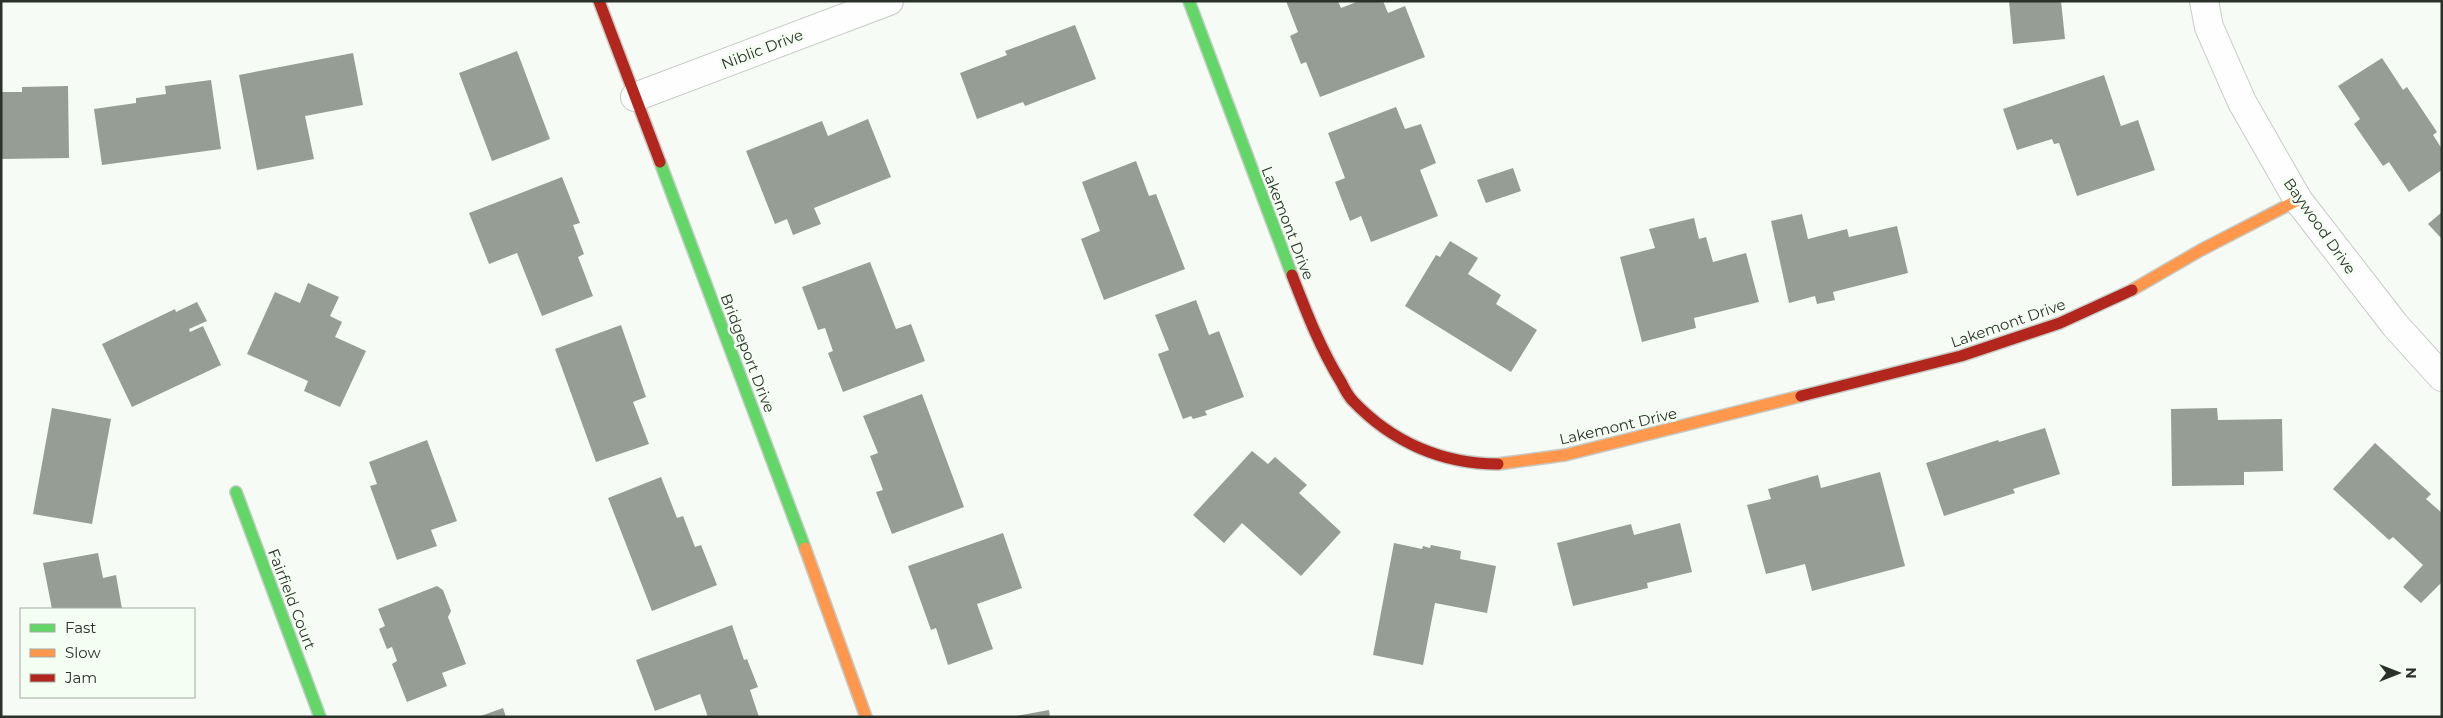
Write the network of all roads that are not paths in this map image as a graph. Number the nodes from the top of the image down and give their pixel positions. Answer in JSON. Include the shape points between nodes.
{"nodes":[{"id":1,"x":600,"y":1,"type":"edge"},
{"id":2,"x":889,"y":1,"type":"edge"},
{"id":3,"x":1189,"y":1,"type":"edge"},
{"id":4,"x":2204,"y":1,"type":"edge"},
{"id":5,"x":635,"y":97,"type":"junction"},
{"id":6,"x":2298,"y":200,"type":"junction"},
{"id":7,"x":2442,"y":377,"type":"edge"},
{"id":8,"x":236,"y":492,"type":"dead end"},
{"id":9,"x":320,"y":717,"type":"edge"},
{"id":10,"x":866,"y":717,"type":"edge"}],
"edges":[{"from":1,"to":5,"type":"street","name":"Bridgeport Drive"},
{"from":2,"to":5,"type":"street","name":"Niblic Drive"},
{"from":3,"to":6,"type":"street","name":"Lakemont Drive","via":[[1302,302],[1327,360],[1352,400],[1393,435],[1431,454],[1470,464],[1510,464],[1565,454],[1961,356],[2060,322],[2138,287]]},
{"from":4,"to":6,"type":"street","name":"Baywood Drive","via":[[2209,27],[2242,102]]},
{"from":5,"to":10,"type":"street","name":"Bridgeport Drive"},
{"from":6,"to":7,"type":"street","name":"Baywood Drive","via":[[2389,318]]},
{"from":8,"to":9,"type":"street","name":"Fairfield Court"}]}
